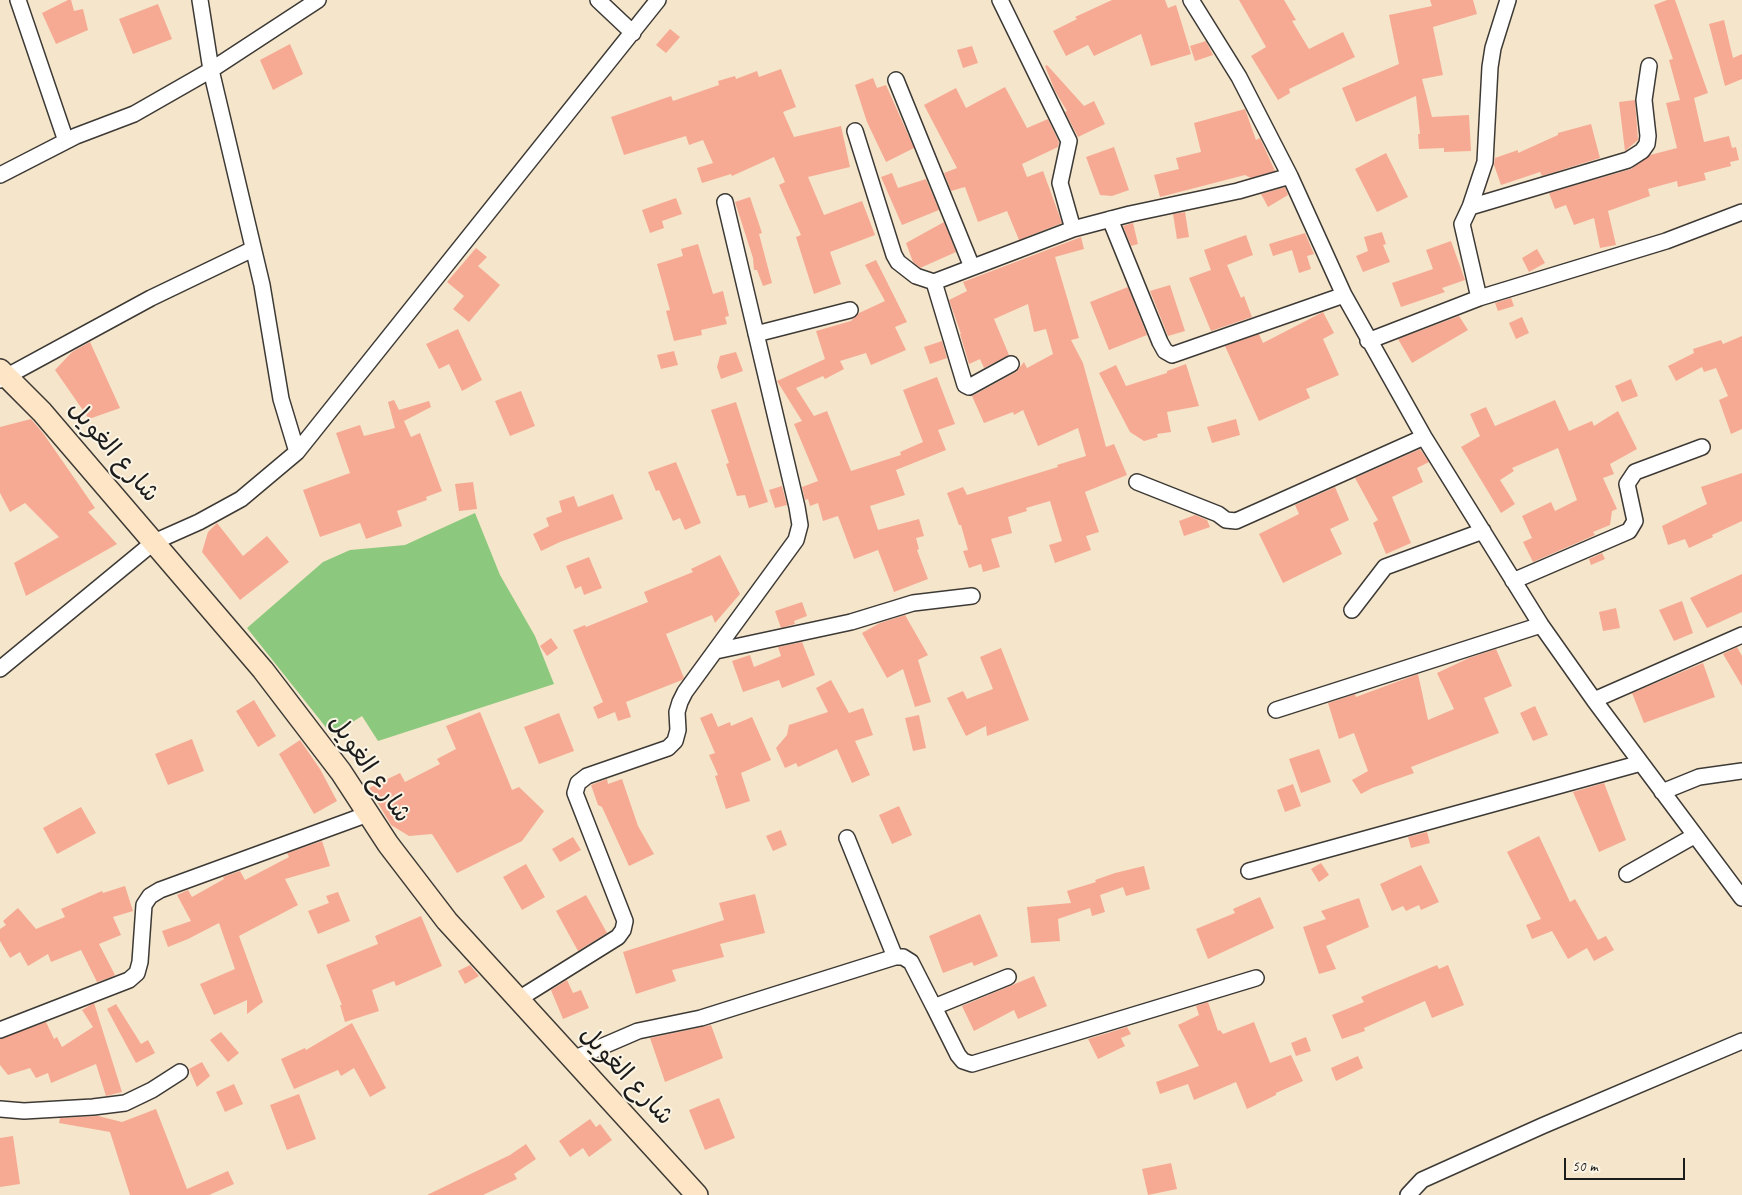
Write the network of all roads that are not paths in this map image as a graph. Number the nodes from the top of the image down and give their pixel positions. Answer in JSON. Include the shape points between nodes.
{"nodes":[{"id":1,"x":18,"y":0,"type":"edge"},
{"id":2,"x":200,"y":0,"type":"edge"},
{"id":3,"x":318,"y":0,"type":"edge"},
{"id":4,"x":598,"y":0,"type":"edge"},
{"id":5,"x":658,"y":0,"type":"edge"},
{"id":6,"x":1000,"y":0,"type":"edge"},
{"id":7,"x":1191,"y":0,"type":"edge"},
{"id":8,"x":1508,"y":0,"type":"edge"},
{"id":9,"x":633,"y":33,"type":"junction"},
{"id":10,"x":1648,"y":66,"type":"dead end"},
{"id":11,"x":212,"y":70,"type":"junction"},
{"id":12,"x":896,"y":80,"type":"dead end"},
{"id":13,"x":855,"y":131,"type":"dead end"},
{"id":14,"x":66,"y":141,"type":"junction"},
{"id":15,"x":0,"y":175,"type":"edge"},
{"id":16,"x":1290,"y":176,"type":"junction"},
{"id":17,"x":725,"y":202,"type":"dead end"},
{"id":18,"x":1470,"y":207,"type":"junction"},
{"id":19,"x":1742,"y":212,"type":"edge"},
{"id":20,"x":1110,"y":219,"type":"junction"},
{"id":21,"x":1072,"y":229,"type":"junction"},
{"id":22,"x":253,"y":249,"type":"junction"},
{"id":23,"x":972,"y":267,"type":"junction"},
{"id":24,"x":934,"y":282,"type":"junction"},
{"id":25,"x":1344,"y":295,"type":"junction"},
{"id":26,"x":1479,"y":298,"type":"junction"},
{"id":27,"x":850,"y":310,"type":"dead end"},
{"id":28,"x":756,"y":334,"type":"junction"},
{"id":29,"x":1368,"y":341,"type":"junction"},
{"id":30,"x":1011,"y":364,"type":"dead end"},
{"id":31,"x":2,"y":376,"type":"edge"},
{"id":32,"x":1424,"y":437,"type":"junction"},
{"id":33,"x":1702,"y":447,"type":"dead end"},
{"id":34,"x":297,"y":452,"type":"junction"},
{"id":35,"x":1137,"y":482,"type":"dead end"},
{"id":36,"x":1482,"y":532,"type":"junction"},
{"id":37,"x":154,"y":542,"type":"junction"},
{"id":38,"x":1513,"y":581,"type":"junction"},
{"id":39,"x":972,"y":596,"type":"dead end"},
{"id":40,"x":1352,"y":610,"type":"dead end"},
{"id":41,"x":1541,"y":625,"type":"junction"},
{"id":42,"x":1742,"y":635,"type":"edge"},
{"id":43,"x":716,"y":651,"type":"junction"},
{"id":44,"x":0,"y":669,"type":"edge"},
{"id":45,"x":1594,"y":700,"type":"junction"},
{"id":46,"x":1276,"y":710,"type":"dead end"},
{"id":47,"x":1641,"y":763,"type":"junction"},
{"id":48,"x":1742,"y":771,"type":"edge"},
{"id":49,"x":1662,"y":792,"type":"junction"},
{"id":50,"x":368,"y":814,"type":"junction"},
{"id":51,"x":1694,"y":836,"type":"junction"},
{"id":52,"x":847,"y":838,"type":"dead end"},
{"id":53,"x":1249,"y":871,"type":"dead end"},
{"id":54,"x":1627,"y":874,"type":"dead end"},
{"id":55,"x":1742,"y":898,"type":"edge"},
{"id":56,"x":895,"y":957,"type":"junction"},
{"id":57,"x":1008,"y":976,"type":"dead end"},
{"id":58,"x":1256,"y":978,"type":"dead end"},
{"id":59,"x":518,"y":1000,"type":"junction"},
{"id":60,"x":934,"y":1007,"type":"junction"},
{"id":61,"x":0,"y":1030,"type":"edge"},
{"id":62,"x":1742,"y":1041,"type":"edge"},
{"id":63,"x":573,"y":1059,"type":"junction"},
{"id":64,"x":180,"y":1072,"type":"dead end"},
{"id":65,"x":0,"y":1108,"type":"edge"},
{"id":66,"x":697,"y":1195,"type":"edge"},
{"id":67,"x":1408,"y":1195,"type":"edge"}],
"edges":[{"from":1,"to":14,"type":"street"},
{"from":2,"to":11,"type":"street"},
{"from":3,"to":11,"type":"street"},
{"from":4,"to":9,"type":"street"},
{"from":5,"to":9,"type":"street"},
{"from":6,"to":21,"type":"street","via":[[1069,141],[1060,182]]},
{"from":7,"to":16,"type":"street","via":[[1239,77]]},
{"from":8,"to":18,"type":"street","via":[[1493,48],[1485,162]]},
{"from":9,"to":34,"type":"street"},
{"from":10,"to":18,"type":"street","via":[[1644,100],[1648,136],[1642,151],[1628,160]]},
{"from":11,"to":14,"type":"street","via":[[134,114]]},
{"from":11,"to":22,"type":"street"},
{"from":12,"to":23,"type":"street"},
{"from":13,"to":24,"type":"street","via":[[894,255],[916,276]]},
{"from":14,"to":15,"type":"street"},
{"from":16,"to":20,"type":"street","via":[[1238,191]]},
{"from":16,"to":25,"type":"street"},
{"from":17,"to":28,"type":"street"},
{"from":18,"to":26,"type":"street","via":[[1462,224]]},
{"from":19,"to":26,"type":"street","via":[[1666,241]]},
{"from":20,"to":21,"type":"street"},
{"from":20,"to":25,"type":"street","via":[[1160,342],[1172,355]]},
{"from":21,"to":23,"type":"street"},
{"from":22,"to":31,"type":"street"},
{"from":22,"to":34,"type":"street","via":[[281,399]]},
{"from":23,"to":24,"type":"street"},
{"from":24,"to":30,"type":"street","via":[[965,385],[969,387]]},
{"from":25,"to":29,"type":"street"},
{"from":26,"to":29,"type":"street"},
{"from":27,"to":28,"type":"street"},
{"from":28,"to":43,"type":"street","via":[[800,525],[796,540]]},
{"from":29,"to":32,"type":"street"},
{"from":31,"to":37,"type":"street","name":"شارع الغويل","via":[[42,412]]},
{"from":32,"to":35,"type":"street","via":[[1236,521],[1226,520]]},
{"from":32,"to":36,"type":"street"},
{"from":33,"to":38,"type":"street","via":[[1635,472],[1627,484],[1636,520],[1629,531]]},
{"from":34,"to":37,"type":"street","via":[[241,499]]},
{"from":36,"to":38,"type":"street"},
{"from":36,"to":40,"type":"street","via":[[1385,567]]},
{"from":37,"to":44,"type":"street"},
{"from":37,"to":50,"type":"street","name":"شارع الغويل","via":[[263,670],[341,772]]},
{"from":38,"to":41,"type":"street"},
{"from":39,"to":43,"type":"street","via":[[913,603],[851,622]]},
{"from":41,"to":45,"type":"street"},
{"from":41,"to":46,"type":"street"},
{"from":42,"to":45,"type":"street"},
{"from":43,"to":59,"type":"street","via":[[680,702],[678,730],[675,741],[668,748],[587,776],[578,783],[575,793],[625,921],[623,930],[618,937]]},
{"from":45,"to":47,"type":"street"},
{"from":47,"to":49,"type":"street"},
{"from":47,"to":53,"type":"street"},
{"from":48,"to":49,"type":"street","via":[[1699,777]]},
{"from":49,"to":51,"type":"street"},
{"from":50,"to":59,"type":"street","name":"شارع الغويل","via":[[447,921]]},
{"from":50,"to":61,"type":"street","via":[[160,890],[144,905],[137,973],[129,980]]},
{"from":51,"to":54,"type":"street"},
{"from":51,"to":55,"type":"street"},
{"from":52,"to":56,"type":"street"},
{"from":56,"to":60,"type":"street","via":[[911,962]]},
{"from":56,"to":63,"type":"street","via":[[701,1018],[638,1031]]},
{"from":57,"to":60,"type":"street"},
{"from":58,"to":60,"type":"street","via":[[972,1064],[958,1055]]},
{"from":59,"to":63,"type":"street","name":"شارع الغويل"},
{"from":62,"to":67,"type":"street","via":[[1422,1180]]},
{"from":63,"to":66,"type":"street","name":"شارع الغويل"},
{"from":64,"to":65,"type":"street","via":[[125,1102],[24,1111]]}]}
